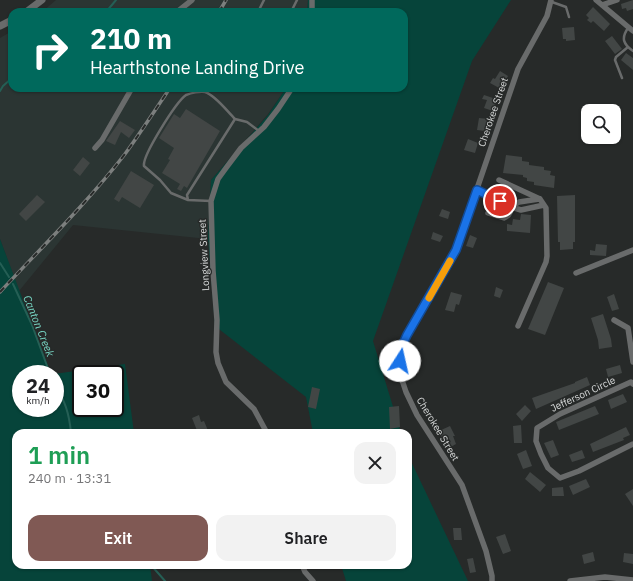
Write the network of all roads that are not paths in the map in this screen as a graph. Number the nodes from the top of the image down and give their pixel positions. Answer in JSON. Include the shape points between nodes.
{"nodes":[{"id":1,"x":42,"y":0,"type":"edge"},
{"id":2,"x":192,"y":0,"type":"edge"},
{"id":3,"x":596,"y":0,"type":"edge"},
{"id":4,"x":617,"y":0,"type":"edge"},
{"id":5,"x":551,"y":1,"type":"edge"},
{"id":6,"x":602,"y":5,"type":"junction"},
{"id":7,"x":31,"y":8,"type":"edge"},
{"id":8,"x":182,"y":8,"type":"edge"},
{"id":9,"x":569,"y":17,"type":"dead end"},
{"id":10,"x":632,"y":30,"type":"edge"},
{"id":11,"x":628,"y":47,"type":"junction"},
{"id":12,"x":633,"y":51,"type":"edge"},
{"id":13,"x":622,"y":78,"type":"dead end"},
{"id":14,"x":130,"y":92,"type":"edge"},
{"id":15,"x":289,"y":92,"type":"edge"},
{"id":16,"x":235,"y":119,"type":"junction"},
{"id":17,"x":259,"y":132,"type":"junction"},
{"id":18,"x":95,"y":148,"type":"dead end"},
{"id":19,"x":498,"y":180,"type":"dead end"},
{"id":20,"x":477,"y":190,"type":"junction"},
{"id":21,"x":540,"y":199,"type":"junction"},
{"id":22,"x":188,"y":200,"type":"junction"},
{"id":23,"x":211,"y":201,"type":"junction"},
{"id":24,"x":544,"y":205,"type":"junction"},
{"id":25,"x":511,"y":207,"type":"junction"},
{"id":26,"x":488,"y":213,"type":"dead end"},
{"id":27,"x":633,"y":250,"type":"edge"},
{"id":28,"x":576,"y":273,"type":"dead end"},
{"id":29,"x":614,"y":320,"type":"dead end"},
{"id":30,"x":518,"y":326,"type":"dead end"},
{"id":31,"x":633,"y":362,"type":"edge"},
{"id":32,"x":633,"y":384,"type":"edge"},
{"id":33,"x":264,"y":429,"type":"edge"},
{"id":34,"x":633,"y":444,"type":"edge"},
{"id":35,"x":304,"y":569,"type":"edge"},
{"id":36,"x":633,"y":580,"type":"edge"},
{"id":37,"x":313,"y":581,"type":"edge"},
{"id":38,"x":492,"y":581,"type":"edge"},
{"id":39,"x":570,"y":581,"type":"edge"}],
"edges":[{"from":1,"to":7,"type":"street"},
{"from":2,"to":8,"type":"street"},
{"from":3,"to":6,"type":"street"},
{"from":4,"to":6,"type":"street"},
{"from":5,"to":9,"type":"lane","via":[[566,7]]},
{"from":5,"to":20,"type":"street","name":"Cherokee Street","via":[[547,16],[518,69]]},
{"from":6,"to":10,"type":"street"},
{"from":10,"to":11,"type":"lane","via":[[624,35],[623,40]]},
{"from":11,"to":12,"type":"lane"},
{"from":11,"to":13,"type":"lane","via":[[615,60]]},
{"from":14,"to":18,"type":"street"},
{"from":15,"to":17,"type":"street","name":"Longview Street"},
{"from":16,"to":17,"type":"lane","via":[[248,122]]},
{"from":16,"to":22,"type":"lane","via":[[187,195]]},
{"from":16,"to":22,"type":"lane","via":[[205,92],[192,93],[180,101],[159,132],[144,160],[144,166],[171,193]]},
{"from":17,"to":23,"type":"street","name":"Longview Street","via":[[241,148],[226,168],[216,183]]},
{"from":19,"to":21,"type":"street"},
{"from":20,"to":25,"type":"street"},
{"from":20,"to":38,"type":"street","name":"Cherokee Street","via":[[456,250],[401,348],[400,374],[417,414],[462,485],[486,551]]},
{"from":21,"to":24,"type":"street"},
{"from":21,"to":25,"type":"street","via":[[519,202]]},
{"from":22,"to":23,"type":"lane"},
{"from":23,"to":33,"type":"street","name":"Longview Street","via":[[218,363],[226,382],[254,409]]},
{"from":24,"to":25,"type":"street","via":[[521,210]]},
{"from":24,"to":30,"type":"street","via":[[546,262]]},
{"from":25,"to":26,"type":"street","via":[[508,216],[504,218]]},
{"from":27,"to":28,"type":"street"},
{"from":29,"to":31,"type":"street","via":[[628,328]]},
{"from":32,"to":34,"type":"street","name":"Jefferson Circle","via":[[631,382],[560,414],[537,428],[536,441],[548,468],[560,478]]},
{"from":35,"to":37,"type":"street"},
{"from":36,"to":39,"type":"street","via":[[604,577]]}]}
